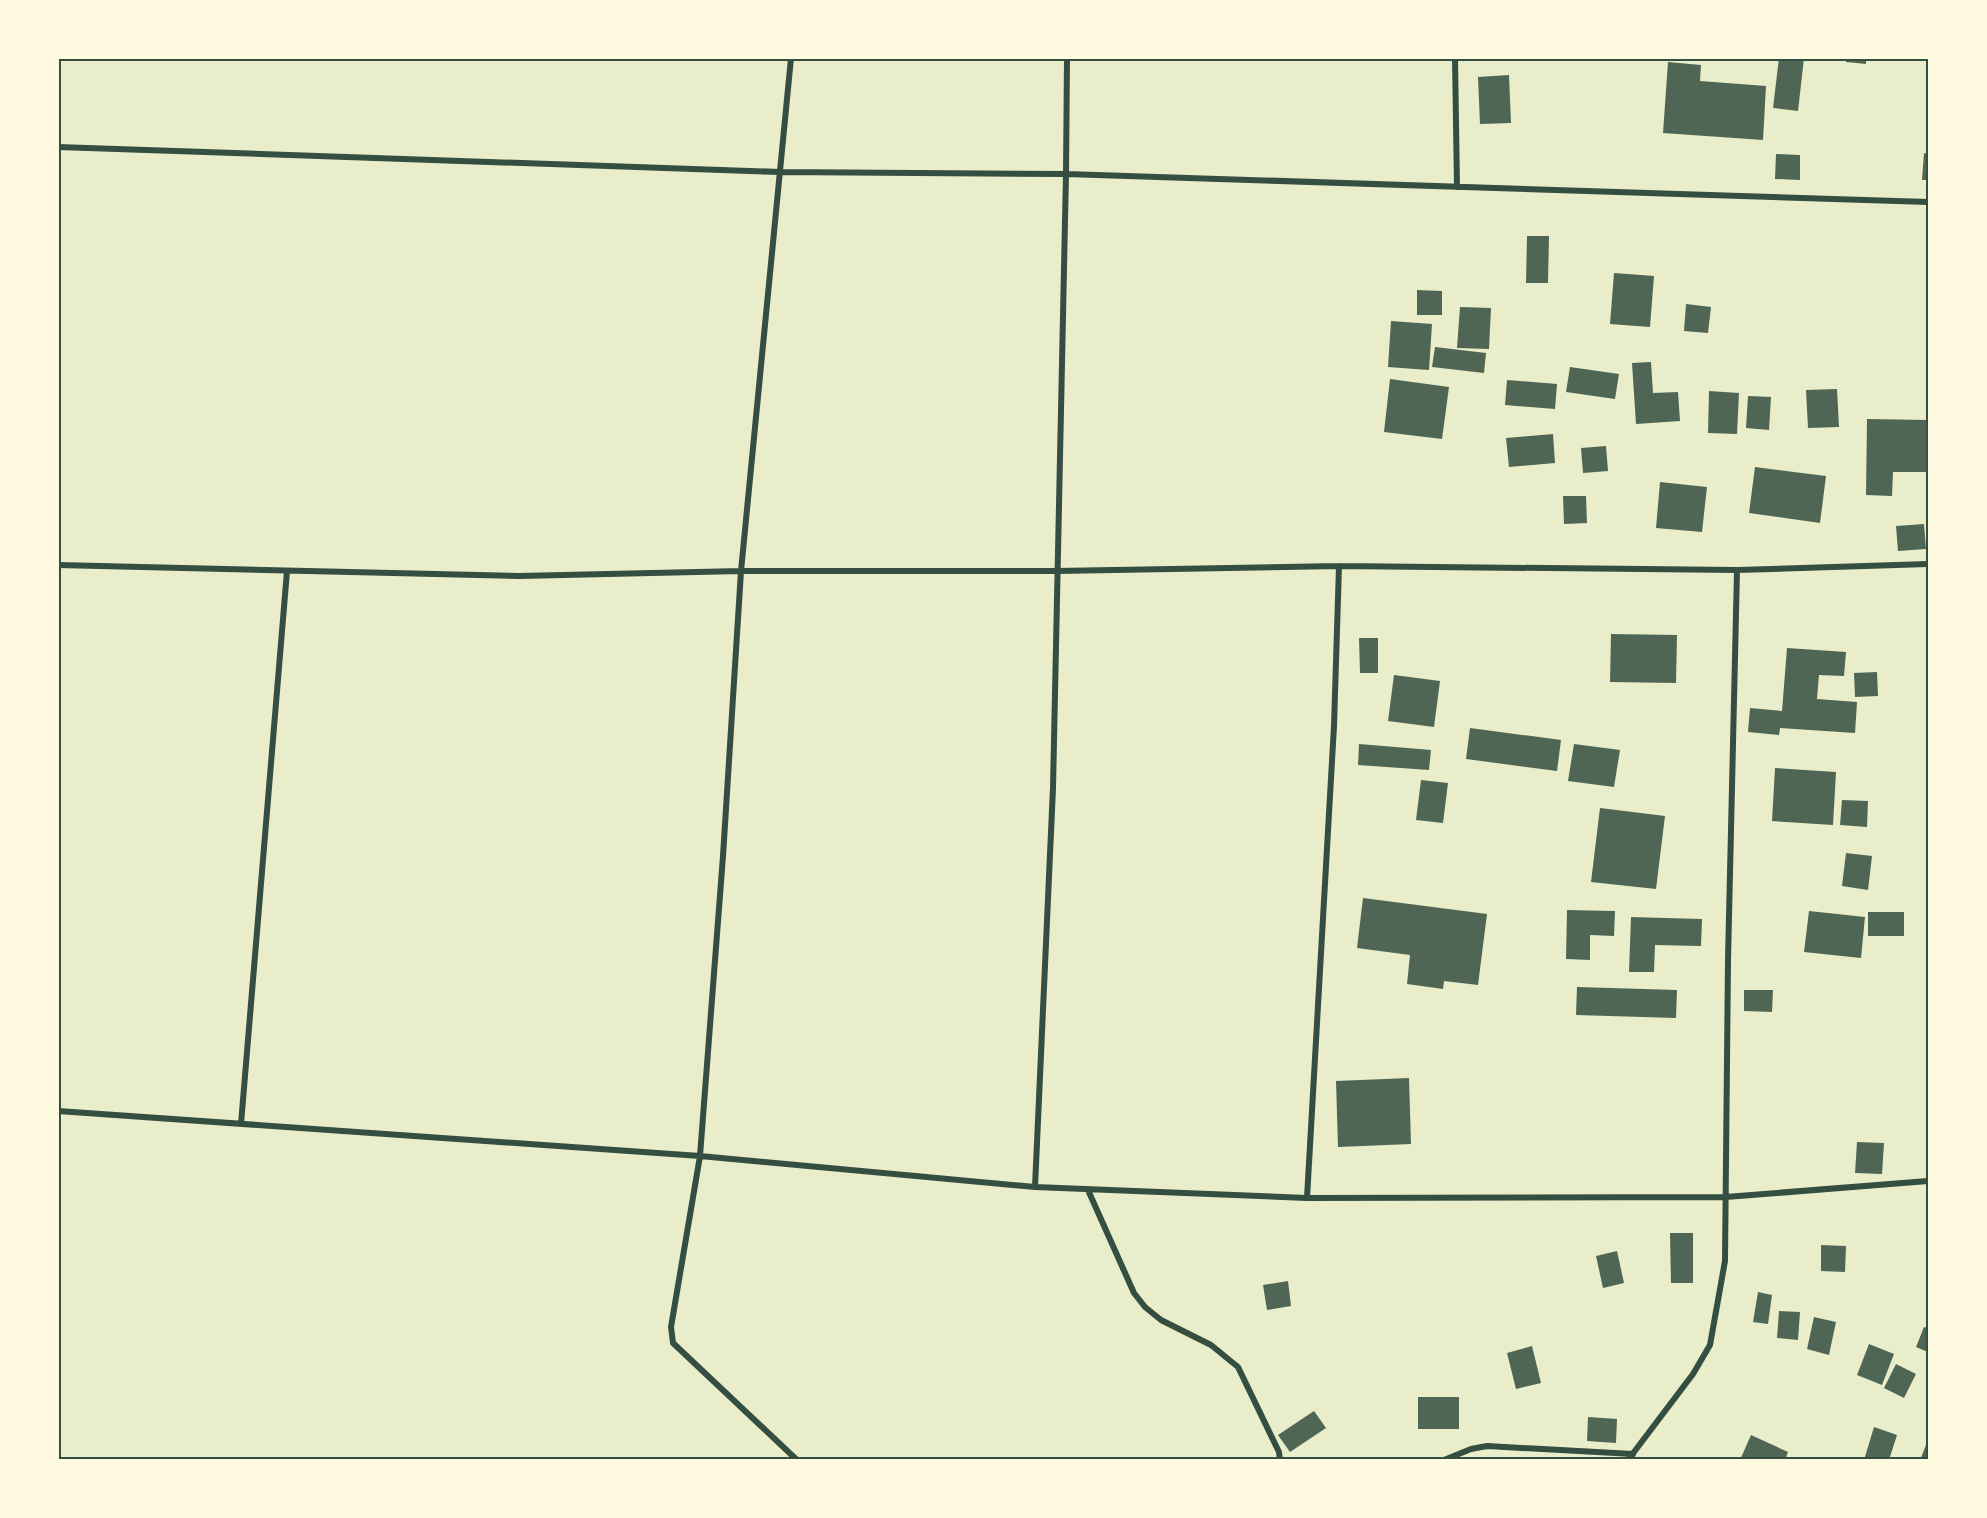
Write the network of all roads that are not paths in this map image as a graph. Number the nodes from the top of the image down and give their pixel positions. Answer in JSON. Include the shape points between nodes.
{"nodes":[{"id":1,"x":791,"y":58,"type":"edge"},
{"id":2,"x":1067,"y":58,"type":"edge"},
{"id":3,"x":1455,"y":58,"type":"edge"},
{"id":4,"x":58,"y":147,"type":"edge"},
{"id":5,"x":780,"y":172,"type":"junction"},
{"id":6,"x":1066,"y":174,"type":"junction"},
{"id":7,"x":1457,"y":187,"type":"junction"},
{"id":8,"x":1929,"y":202,"type":"edge"},
{"id":9,"x":1929,"y":564,"type":"edge"},
{"id":10,"x":58,"y":565,"type":"edge"},
{"id":11,"x":1339,"y":566,"type":"junction"},
{"id":12,"x":1737,"y":570,"type":"junction"},
{"id":13,"x":741,"y":571,"type":"junction"},
{"id":14,"x":1056,"y":571,"type":"junction"},
{"id":15,"x":287,"y":572,"type":"junction"},
{"id":16,"x":58,"y":1111,"type":"edge"},
{"id":17,"x":241,"y":1124,"type":"junction"},
{"id":18,"x":700,"y":1156,"type":"junction"},
{"id":19,"x":1929,"y":1181,"type":"edge"},
{"id":20,"x":1035,"y":1187,"type":"junction"},
{"id":21,"x":1088,"y":1190,"type":"junction"},
{"id":22,"x":1726,"y":1197,"type":"junction"},
{"id":23,"x":1307,"y":1198,"type":"junction"},
{"id":24,"x":1630,"y":1457,"type":"edge"},
{"id":25,"x":797,"y":1460,"type":"edge"},
{"id":26,"x":1280,"y":1460,"type":"edge"},
{"id":27,"x":1444,"y":1460,"type":"edge"}],
"edges":[{"from":1,"to":5,"type":"street"},
{"from":2,"to":6,"type":"street"},
{"from":3,"to":7,"type":"street"},
{"from":4,"to":5,"type":"street"},
{"from":5,"to":6,"type":"street"},
{"from":5,"to":13,"type":"street"},
{"from":6,"to":7,"type":"street"},
{"from":6,"to":14,"type":"street"},
{"from":7,"to":8,"type":"street"},
{"from":9,"to":12,"type":"street"},
{"from":10,"to":15,"type":"street"},
{"from":11,"to":12,"type":"street"},
{"from":11,"to":14,"type":"street"},
{"from":11,"to":23,"type":"street","via":[[1333,750]]},
{"from":12,"to":22,"type":"street"},
{"from":13,"to":14,"type":"street"},
{"from":13,"to":15,"type":"street","via":[[519,576]]},
{"from":13,"to":18,"type":"street"},
{"from":14,"to":20,"type":"street","via":[[1053,788]]},
{"from":15,"to":17,"type":"street"},
{"from":16,"to":17,"type":"street"},
{"from":17,"to":18,"type":"street"},
{"from":18,"to":20,"type":"street"},
{"from":18,"to":25,"type":"street","via":[[672,1343]]},
{"from":19,"to":22,"type":"street"},
{"from":20,"to":21,"type":"street"},
{"from":21,"to":23,"type":"street"},
{"from":21,"to":26,"type":"street","via":[[1134,1293],[1161,1320],[1212,1345],[1238,1367]]},
{"from":22,"to":23,"type":"street"},
{"from":22,"to":24,"type":"street","via":[[1725,1261],[1710,1345],[1693,1374]]},
{"from":24,"to":27,"type":"street","via":[[1487,1446]]}]}
